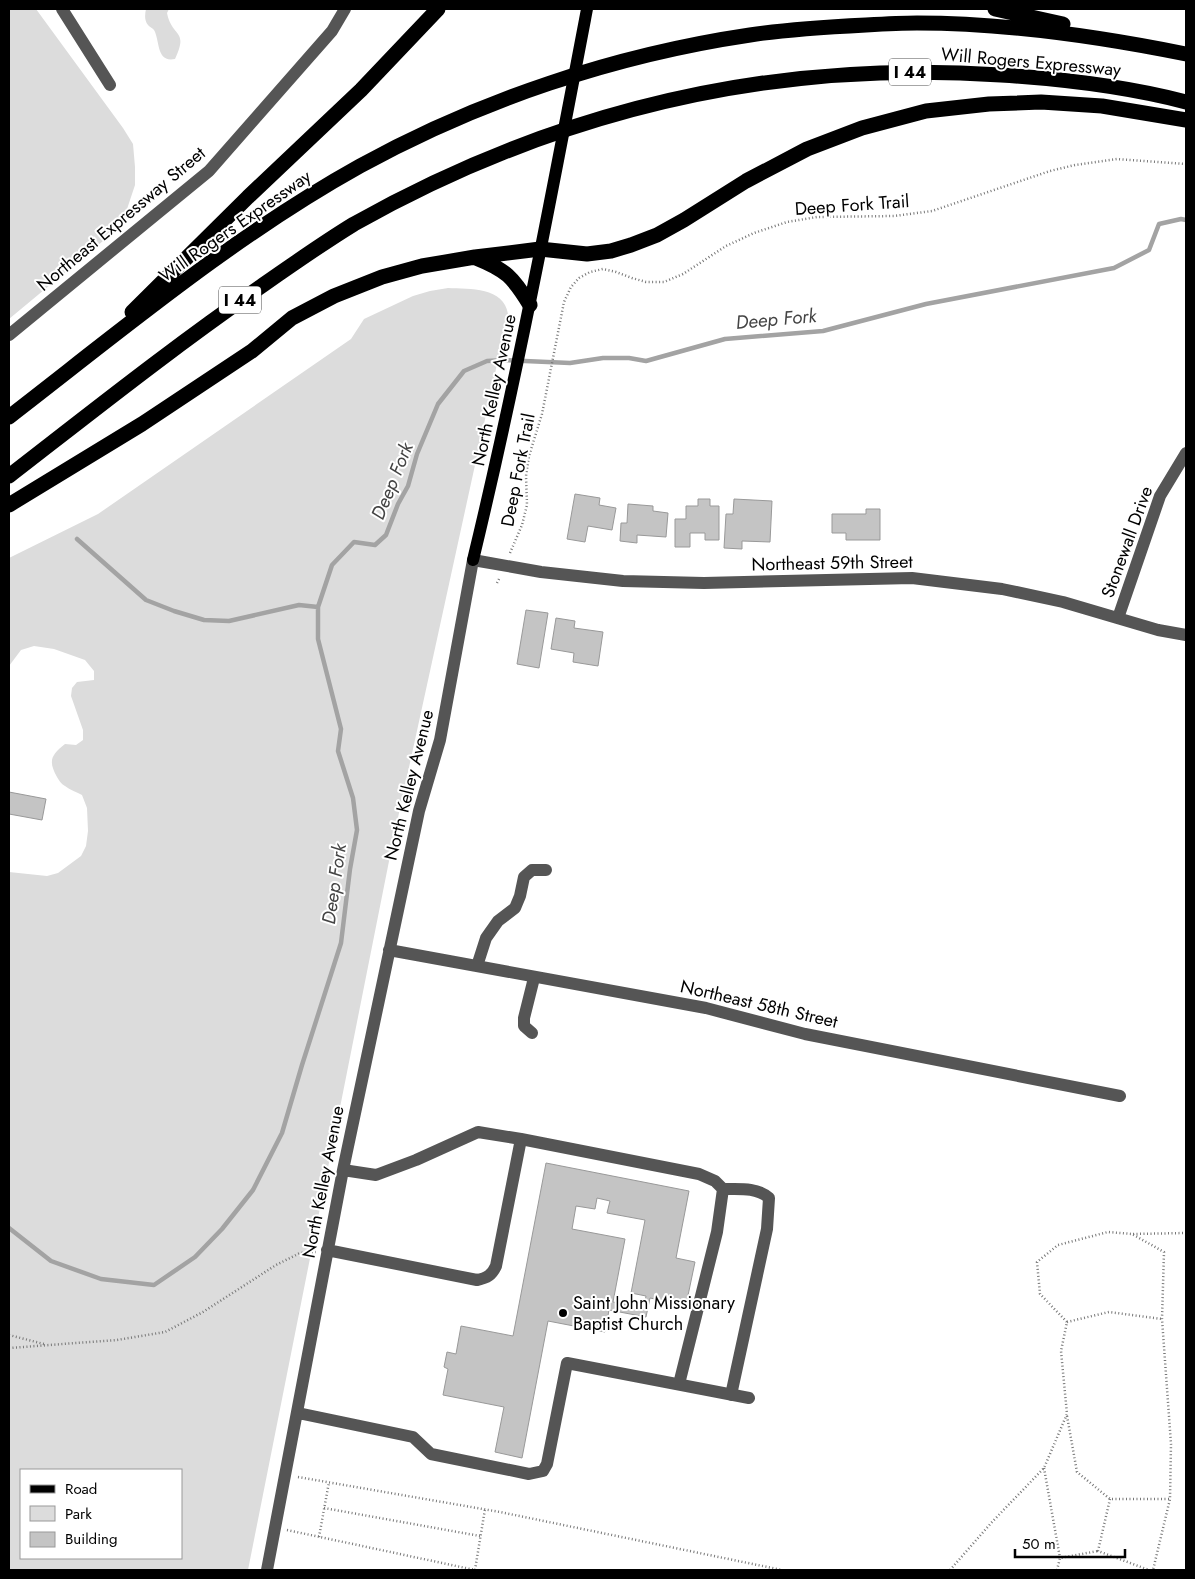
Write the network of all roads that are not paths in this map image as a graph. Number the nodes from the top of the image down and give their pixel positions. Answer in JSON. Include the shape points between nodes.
{"nodes":[{"id":1,"x":62,"y":9,"type":"edge"},
{"id":2,"x":345,"y":9,"type":"edge"},
{"id":3,"x":438,"y":9,"type":"edge"},
{"id":4,"x":587,"y":9,"type":"edge"},
{"id":5,"x":995,"y":9,"type":"edge"},
{"id":6,"x":1186,"y":53,"type":"edge"},
{"id":7,"x":110,"y":85,"type":"dead end"},
{"id":8,"x":1186,"y":102,"type":"edge"},
{"id":9,"x":1186,"y":120,"type":"edge"},
{"id":10,"x":540,"y":249,"type":"junction"},
{"id":11,"x":475,"y":257,"type":"junction"},
{"id":12,"x":530,"y":305,"type":"junction"},
{"id":13,"x":9,"y":335,"type":"edge"},
{"id":14,"x":87,"y":357,"type":"junction"},
{"id":15,"x":9,"y":417,"type":"edge"},
{"id":16,"x":1186,"y":453,"type":"edge"},
{"id":17,"x":9,"y":476,"type":"edge"},
{"id":18,"x":9,"y":505,"type":"edge"},
{"id":19,"x":474,"y":560,"type":"junction"},
{"id":20,"x":1118,"y":618,"type":"junction"},
{"id":21,"x":1186,"y":635,"type":"edge"},
{"id":22,"x":546,"y":870,"type":"dead end"},
{"id":23,"x":389,"y":950,"type":"junction"},
{"id":24,"x":477,"y":966,"type":"junction"},
{"id":25,"x":534,"y":978,"type":"junction"},
{"id":26,"x":532,"y":1033,"type":"dead end"},
{"id":27,"x":1120,"y":1096,"type":"dead end"},
{"id":28,"x":521,"y":1139,"type":"junction"},
{"id":29,"x":343,"y":1170,"type":"junction"},
{"id":30,"x":723,"y":1189,"type":"junction"},
{"id":31,"x":327,"y":1250,"type":"junction"},
{"id":32,"x":679,"y":1384,"type":"junction"},
{"id":33,"x":731,"y":1395,"type":"junction"},
{"id":34,"x":749,"y":1398,"type":"dead end"},
{"id":35,"x":298,"y":1413,"type":"junction"},
{"id":36,"x":267,"y":1570,"type":"edge"}],
"edges":[{"from":1,"to":7,"type":"street"},
{"from":2,"to":13,"type":"street","name":"Northeast Expressway Street","via":[[332,31],[209,171]]},
{"from":3,"to":14,"type":"highway","via":[[361,90]]},
{"from":4,"to":10,"type":"main road","name":"North Kelley Avenue"},
{"from":5,"to":6,"type":"highway"},
{"from":6,"to":14,"type":"highway","name":"Will Rogers Expressway","number":"I 44","via":[[1058,32],[916,23],[825,27],[750,35],[649,55],[503,100],[406,142],[360,166],[214,259]]},
{"from":8,"to":17,"type":"highway","name":"Will Rogers Expressway","number":"I 44","via":[[1102,85],[1037,78],[968,73],[844,74],[698,93],[539,138],[412,193],[351,226],[224,311]]},
{"from":9,"to":10,"type":"highway","via":[[1102,106],[1041,102],[926,111],[862,128],[807,149],[746,181],[657,235],[631,245],[587,254]]},
{"from":10,"to":11,"type":"highway"},
{"from":10,"to":12,"type":"main road","name":"North Kelley Avenue"},
{"from":11,"to":12,"type":"highway","via":[[497,266],[516,282]]},
{"from":11,"to":18,"type":"highway","via":[[382,277],[334,296],[292,318],[252,351],[142,424]]},
{"from":12,"to":19,"type":"main road","name":"North Kelley Avenue"},
{"from":14,"to":15,"type":"highway","name":"Will Rogers Expressway"},
{"from":16,"to":20,"type":"street","name":"Stonewall Drive","via":[[1160,496]]},
{"from":19,"to":20,"type":"street","name":"Northeast 59th Street","via":[[541,572],[623,581],[704,583],[912,578],[1002,589]]},
{"from":19,"to":23,"type":"street","name":"North Kelley Avenue","via":[[440,740],[419,811]]},
{"from":20,"to":21,"type":"street","name":"Northeast 59th Street"},
{"from":22,"to":24,"type":"street","via":[[532,870],[524,877],[515,908],[498,921],[486,938]]},
{"from":23,"to":24,"type":"street","name":"Northeast 58th Street"},
{"from":23,"to":29,"type":"street","name":"North Kelley Avenue"},
{"from":24,"to":25,"type":"street","name":"Northeast 58th Street"},
{"from":25,"to":26,"type":"street","via":[[524,1018],[524,1026]]},
{"from":25,"to":27,"type":"street","name":"Northeast 58th Street","via":[[706,1008],[805,1034]]},
{"from":28,"to":29,"type":"street","via":[[478,1132],[376,1175]]},
{"from":28,"to":30,"type":"street","via":[[699,1174],[715,1181]]},
{"from":28,"to":31,"type":"street","via":[[496,1266],[486,1279],[477,1280]]},
{"from":29,"to":31,"type":"street","name":"North Kelley Avenue"},
{"from":30,"to":32,"type":"street","via":[[717,1232]]},
{"from":30,"to":33,"type":"street","via":[[756,1190],[770,1198],[767,1229]]},
{"from":31,"to":35,"type":"street","name":"North Kelley Avenue"},
{"from":32,"to":33,"type":"street"},
{"from":32,"to":35,"type":"street","via":[[567,1363],[547,1464],[543,1471],[529,1474],[431,1454],[413,1437]]},
{"from":33,"to":34,"type":"street"},
{"from":35,"to":36,"type":"street","name":"North Kelley Avenue"}]}
